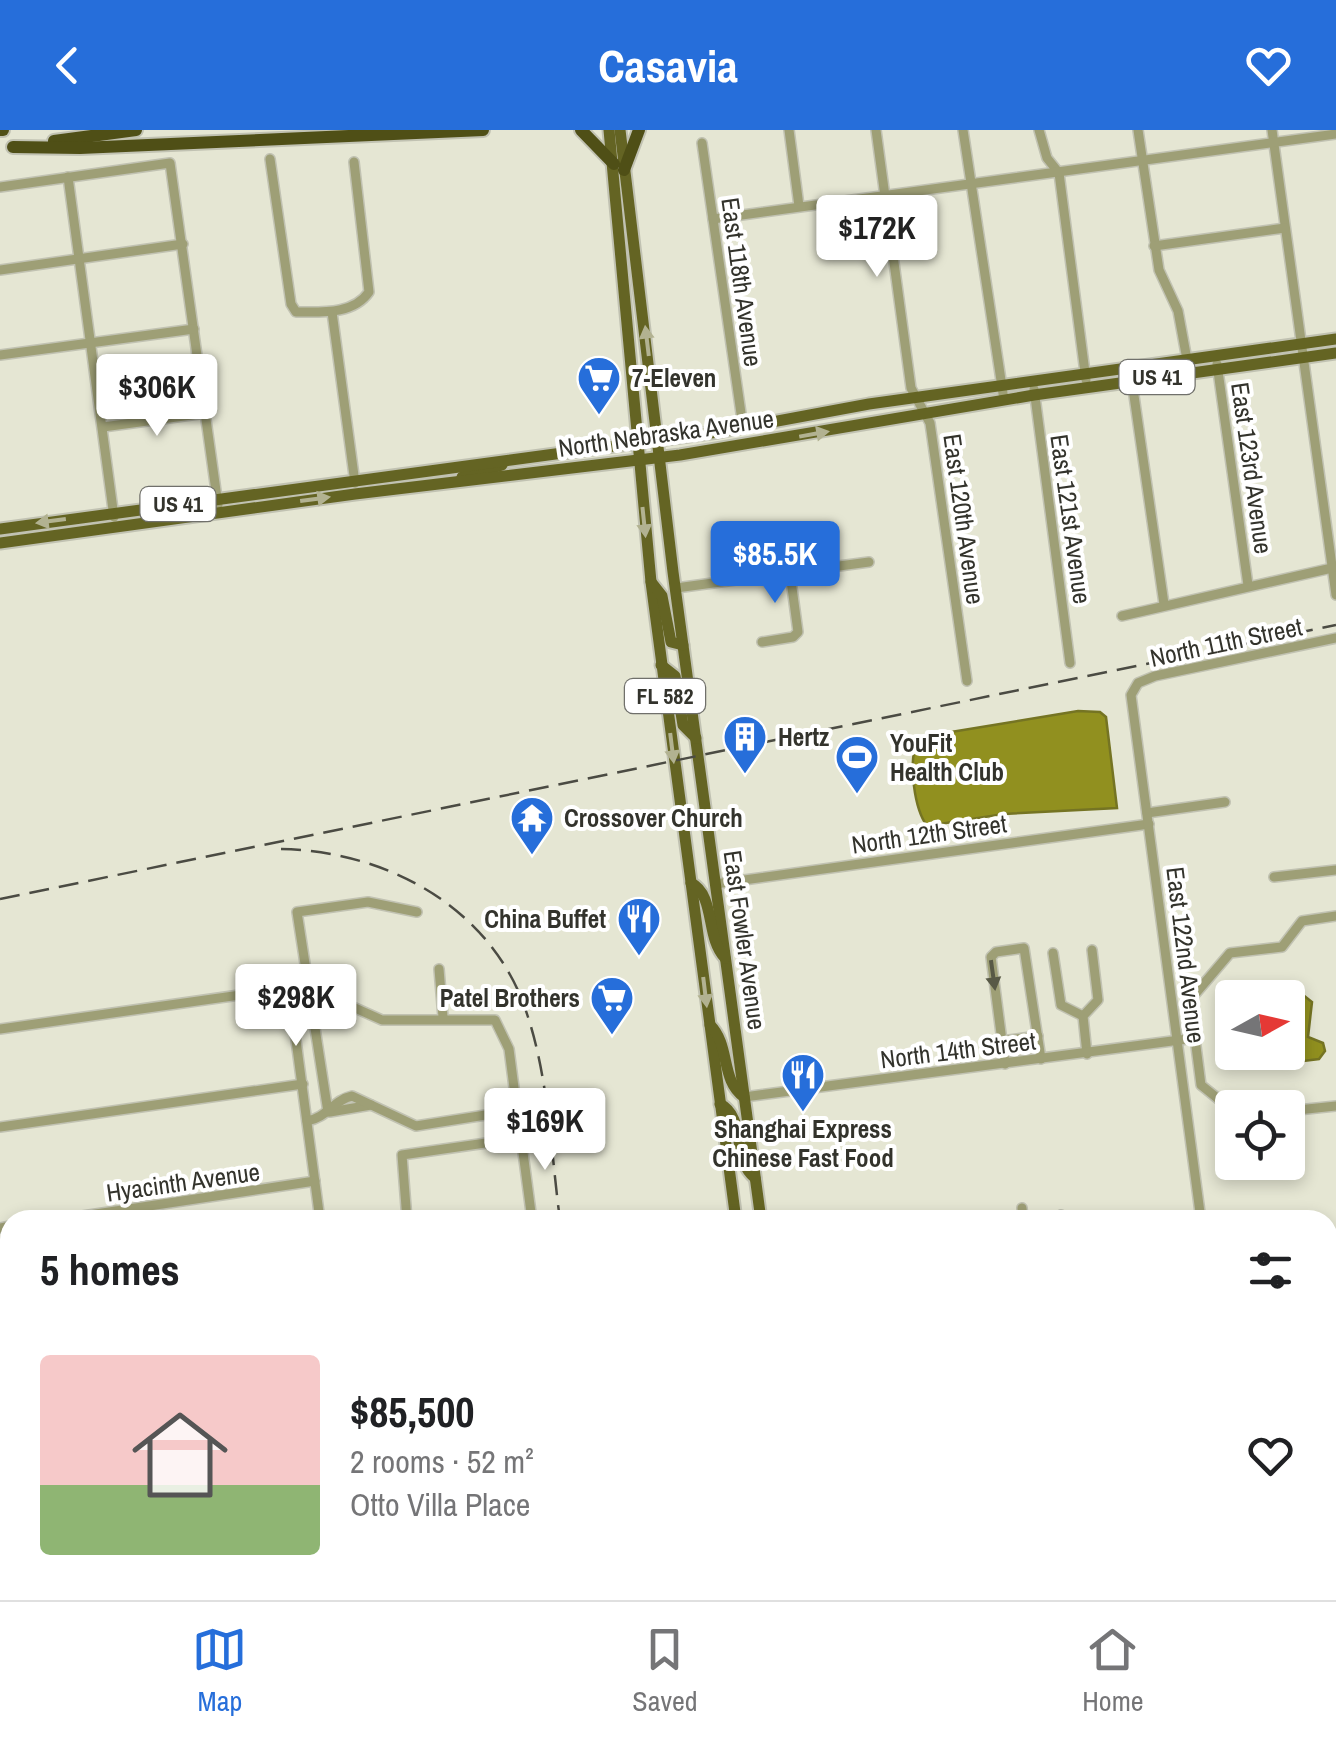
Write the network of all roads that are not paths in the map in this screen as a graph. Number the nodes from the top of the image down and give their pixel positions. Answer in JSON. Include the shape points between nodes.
{"nodes":[{"id":1,"x":136,"y":130,"type":"edge"},
{"id":2,"x":483,"y":130,"type":"edge"},
{"id":3,"x":580,"y":130,"type":"edge"},
{"id":4,"x":609,"y":130,"type":"edge"},
{"id":5,"x":620,"y":130,"type":"edge"},
{"id":6,"x":639,"y":130,"type":"edge"},
{"id":7,"x":789,"y":130,"type":"edge"},
{"id":8,"x":876,"y":130,"type":"edge"},
{"id":9,"x":963,"y":130,"type":"edge"},
{"id":10,"x":1040,"y":130,"type":"edge"},
{"id":11,"x":1138,"y":130,"type":"edge"},
{"id":12,"x":1336,"y":134,"type":"edge"},
{"id":13,"x":1273,"y":136,"type":"edge"},
{"id":14,"x":702,"y":143,"type":"dead end"},
{"id":15,"x":6,"y":148,"type":"edge"},
{"id":16,"x":270,"y":159,"type":"dead end"},
{"id":17,"x":354,"y":162,"type":"dead end"},
{"id":18,"x":1142,"y":162,"type":"junction"},
{"id":19,"x":619,"y":167,"type":"junction"},
{"id":20,"x":1059,"y":173,"type":"junction"},
{"id":21,"x":68,"y":177,"type":"junction"},
{"id":22,"x":970,"y":182,"type":"junction"},
{"id":23,"x":0,"y":187,"type":"edge"},
{"id":24,"x":885,"y":194,"type":"junction"},
{"id":25,"x":799,"y":206,"type":"junction"},
{"id":26,"x":713,"y":219,"type":"junction"},
{"id":27,"x":1286,"y":228,"type":"junction"},
{"id":28,"x":183,"y":244,"type":"junction"},
{"id":29,"x":1154,"y":246,"type":"junction"},
{"id":30,"x":79,"y":259,"type":"junction"},
{"id":31,"x":0,"y":270,"type":"edge"},
{"id":32,"x":332,"y":312,"type":"junction"},
{"id":33,"x":194,"y":330,"type":"junction"},
{"id":34,"x":1336,"y":339,"type":"edge"},
{"id":35,"x":91,"y":343,"type":"junction"},
{"id":36,"x":1303,"y":350,"type":"junction"},
{"id":37,"x":1336,"y":352,"type":"edge"},
{"id":38,"x":0,"y":355,"type":"edge"},
{"id":39,"x":1217,"y":362,"type":"junction"},
{"id":40,"x":1188,"y":366,"type":"junction"},
{"id":41,"x":1131,"y":374,"type":"junction"},
{"id":42,"x":1086,"y":381,"type":"junction"},
{"id":43,"x":1000,"y":386,"type":"junction"},
{"id":44,"x":1034,"y":388,"type":"junction"},
{"id":45,"x":916,"y":397,"type":"junction"},
{"id":46,"x":1004,"y":400,"type":"junction"},
{"id":47,"x":656,"y":411,"type":"junction"},
{"id":48,"x":206,"y":412,"type":"junction"},
{"id":49,"x":926,"y":414,"type":"junction"},
{"id":50,"x":102,"y":427,"type":"junction"},
{"id":51,"x":743,"y":427,"type":"junction"},
{"id":52,"x":688,"y":436,"type":"junction"},
{"id":53,"x":658,"y":440,"type":"junction"},
{"id":54,"x":636,"y":442,"type":"junction"},
{"id":55,"x":688,"y":454,"type":"junction"},
{"id":56,"x":660,"y":458,"type":"junction"},
{"id":57,"x":507,"y":459,"type":"junction"},
{"id":58,"x":638,"y":461,"type":"junction"},
{"id":59,"x":356,"y":480,"type":"junction"},
{"id":60,"x":450,"y":484,"type":"junction"},
{"id":61,"x":664,"y":485,"type":"junction"},
{"id":62,"x":355,"y":494,"type":"junction"},
{"id":63,"x":223,"y":498,"type":"junction"},
{"id":64,"x":113,"y":512,"type":"junction"},
{"id":65,"x":225,"y":512,"type":"junction"},
{"id":66,"x":115,"y":527,"type":"junction"},
{"id":67,"x":0,"y":528,"type":"edge"},
{"id":68,"x":0,"y":543,"type":"edge"},
{"id":69,"x":869,"y":562,"type":"dead end"},
{"id":70,"x":1332,"y":568,"type":"junction"},
{"id":71,"x":790,"y":573,"type":"junction"},
{"id":72,"x":650,"y":582,"type":"junction"},
{"id":73,"x":1248,"y":585,"type":"junction"},
{"id":74,"x":676,"y":588,"type":"junction"},
{"id":75,"x":1336,"y":595,"type":"edge"},
{"id":76,"x":1164,"y":604,"type":"junction"},
{"id":77,"x":1122,"y":616,"type":"dead end"},
{"id":78,"x":1336,"y":638,"type":"edge"},
{"id":79,"x":762,"y":642,"type":"dead end"},
{"id":80,"x":683,"y":646,"type":"junction"},
{"id":81,"x":1070,"y":663,"type":"dead end"},
{"id":82,"x":661,"y":665,"type":"junction"},
{"id":83,"x":967,"y":681,"type":"dead end"},
{"id":84,"x":1131,"y":695,"type":"joint"},
{"id":85,"x":696,"y":738,"type":"junction"},
{"id":86,"x":1225,"y":802,"type":"dead end"},
{"id":87,"x":1148,"y":819,"type":"junction"},
{"id":88,"x":1336,"y":870,"type":"edge"},
{"id":89,"x":1274,"y":877,"type":"dead end"},
{"id":90,"x":691,"y":883,"type":"junction"},
{"id":91,"x":715,"y":884,"type":"junction"},
{"id":92,"x":417,"y":912,"type":"dead end"},
{"id":93,"x":1336,"y":916,"type":"edge"},
{"id":94,"x":1092,"y":950,"type":"dead end"},
{"id":95,"x":1053,"y":953,"type":"dead end"},
{"id":96,"x":725,"y":958,"type":"junction"},
{"id":97,"x":439,"y":969,"type":"dead end"},
{"id":98,"x":310,"y":1008,"type":"junction"},
{"id":99,"x":1084,"y":1016,"type":"junction"},
{"id":100,"x":443,"y":1017,"type":"junction"},
{"id":101,"x":710,"y":1026,"type":"junction"},
{"id":102,"x":0,"y":1030,"type":"edge"},
{"id":103,"x":1038,"y":1036,"type":"junction"},
{"id":104,"x":1195,"y":1038,"type":"junction"},
{"id":105,"x":1176,"y":1040,"type":"junction"},
{"id":106,"x":1002,"y":1041,"type":"junction"},
{"id":107,"x":1088,"y":1054,"type":"junction"},
{"id":108,"x":1041,"y":1060,"type":"junction"},
{"id":109,"x":1005,"y":1064,"type":"junction"},
{"id":110,"x":303,"y":1084,"type":"junction"},
{"id":111,"x":1215,"y":1096,"type":"edge"},
{"id":112,"x":744,"y":1097,"type":"junction"},
{"id":113,"x":720,"y":1104,"type":"junction"},
{"id":114,"x":1336,"y":1106,"type":"edge"},
{"id":115,"x":1305,"y":1109,"type":"edge"},
{"id":116,"x":328,"y":1112,"type":"junction"},
{"id":117,"x":307,"y":1122,"type":"junction"},
{"id":118,"x":0,"y":1127,"type":"edge"},
{"id":119,"x":755,"y":1178,"type":"junction"},
{"id":120,"x":315,"y":1181,"type":"junction"},
{"id":121,"x":122,"y":1210,"type":"edge"},
{"id":122,"x":319,"y":1210,"type":"edge"},
{"id":123,"x":406,"y":1210,"type":"edge"},
{"id":124,"x":530,"y":1210,"type":"edge"},
{"id":125,"x":735,"y":1210,"type":"edge"},
{"id":126,"x":760,"y":1210,"type":"edge"},
{"id":127,"x":1200,"y":1210,"type":"edge"}],
"edges":[{"from":1,"to":15,"type":"highway"},
{"from":2,"to":15,"type":"highway"},
{"from":3,"to":19,"type":"highway"},
{"from":4,"to":19,"type":"main road","name":"East Fowler Avenue","number":"FL 582"},
{"from":5,"to":19,"type":"main road","name":"East Fowler Avenue","number":"FL 582"},
{"from":6,"to":19,"type":"highway"},
{"from":7,"to":25,"type":"street"},
{"from":8,"to":24,"type":"street","name":"East 120th Avenue"},
{"from":9,"to":22,"type":"street"},
{"from":10,"to":20,"type":"street","via":[[1046,158]]},
{"from":11,"to":18,"type":"street"},
{"from":12,"to":13,"type":"street"},
{"from":13,"to":18,"type":"street"},
{"from":13,"to":27,"type":"street"},
{"from":14,"to":26,"type":"street","name":"East 118th Avenue"},
{"from":16,"to":32,"type":"street","via":[[290,304],[296,312]]},
{"from":17,"to":32,"type":"street","via":[[369,292],[354,306]]},
{"from":18,"to":20,"type":"street"},
{"from":18,"to":29,"type":"street"},
{"from":47,"to":19,"type":"main road","name":"East Fowler Avenue","number":"FL 582","one_way":true},
{"from":19,"to":54,"type":"main road","name":"East Fowler Avenue","number":"FL 582"},
{"from":20,"to":22,"type":"street"},
{"from":20,"to":42,"type":"street"},
{"from":21,"to":23,"type":"street"},
{"from":21,"to":28,"type":"street","via":[[170,163]]},
{"from":21,"to":30,"type":"street"},
{"from":22,"to":24,"type":"street"},
{"from":22,"to":43,"type":"street"},
{"from":24,"to":25,"type":"street"},
{"from":24,"to":45,"type":"street","name":"East 120th Avenue"},
{"from":25,"to":26,"type":"street"},
{"from":26,"to":51,"type":"street","name":"East 118th Avenue"},
{"from":27,"to":29,"type":"street"},
{"from":27,"to":36,"type":"street"},
{"from":28,"to":30,"type":"street"},
{"from":28,"to":33,"type":"street"},
{"from":29,"to":40,"type":"street","via":[[1178,311]]},
{"from":30,"to":31,"type":"street"},
{"from":30,"to":35,"type":"street"},
{"from":32,"to":59,"type":"street"},
{"from":33,"to":35,"type":"street"},
{"from":33,"to":48,"type":"street"},
{"from":34,"to":36,"type":"main road","name":"North Nebraska Avenue","number":"US 41"},
{"from":35,"to":38,"type":"street"},
{"from":35,"to":50,"type":"street"},
{"from":36,"to":37,"type":"main road","name":"North Nebraska Avenue","number":"US 41"},
{"from":36,"to":39,"type":"main road","name":"North Nebraska Avenue","number":"US 41"},
{"from":36,"to":70,"type":"street"},
{"from":39,"to":40,"type":"main road","name":"North Nebraska Avenue","number":"US 41"},
{"from":39,"to":73,"type":"street","name":"East 123rd Avenue"},
{"from":40,"to":41,"type":"main road","name":"North Nebraska Avenue","number":"US 41"},
{"from":41,"to":42,"type":"main road","name":"North Nebraska Avenue","number":"US 41"},
{"from":41,"to":76,"type":"street"},
{"from":42,"to":44,"type":"main road","name":"North Nebraska Avenue","number":"US 41"},
{"from":43,"to":44,"type":"main road","name":"North Nebraska Avenue","number":"US 41"},
{"from":43,"to":45,"type":"main road","name":"North Nebraska Avenue","number":"US 41"},
{"from":43,"to":46,"type":"street"},
{"from":44,"to":46,"type":"main road","name":"North Nebraska Avenue","number":"US 41"},
{"from":44,"to":81,"type":"street","name":"East 121st Avenue"},
{"from":45,"to":49,"type":"street","name":"East 120th Avenue"},
{"from":45,"to":51,"type":"main road","name":"North Nebraska Avenue","number":"US 41"},
{"from":46,"to":49,"type":"main road","name":"North Nebraska Avenue","number":"US 41"},
{"from":47,"to":52,"type":"main road"},
{"from":47,"to":53,"type":"main road","name":"East Fowler Avenue","number":"FL 582"},
{"from":48,"to":50,"type":"street"},
{"from":48,"to":63,"type":"street"},
{"from":55,"to":49,"type":"main road","name":"North Nebraska Avenue","number":"US 41","one_way":true},
{"from":49,"to":83,"type":"street","name":"East 120th Avenue"},
{"from":50,"to":64,"type":"street"},
{"from":51,"to":52,"type":"main road","name":"North Nebraska Avenue","number":"US 41"},
{"from":52,"to":53,"type":"main road","name":"North Nebraska Avenue","number":"US 41"},
{"from":53,"to":54,"type":"main road","name":"North Nebraska Avenue","number":"US 41"},
{"from":53,"to":56,"type":"main road","name":"East Fowler Avenue","number":"FL 582"},
{"from":54,"to":57,"type":"main road","name":"North Nebraska Avenue","number":"US 41"},
{"from":54,"to":58,"type":"main road","name":"East Fowler Avenue","number":"FL 582"},
{"from":55,"to":56,"type":"main road","name":"North Nebraska Avenue","number":"US 41"},
{"from":55,"to":61,"type":"main road"},
{"from":56,"to":58,"type":"main road","name":"North Nebraska Avenue","number":"US 41"},
{"from":56,"to":61,"type":"main road","name":"East Fowler Avenue","number":"FL 582"},
{"from":57,"to":59,"type":"main road","name":"North Nebraska Avenue","number":"US 41"},
{"from":57,"to":60,"type":"main road"},
{"from":58,"to":60,"type":"main road","name":"North Nebraska Avenue","number":"US 41"},
{"from":58,"to":72,"type":"main road","name":"East Fowler Avenue","number":"FL 582","one_way":true},
{"from":59,"to":62,"type":"street"},
{"from":59,"to":63,"type":"main road","name":"North Nebraska Avenue","number":"US 41"},
{"from":60,"to":62,"type":"main road","name":"North Nebraska Avenue","number":"US 41"},
{"from":61,"to":74,"type":"main road","name":"East Fowler Avenue","number":"FL 582"},
{"from":65,"to":62,"type":"main road","name":"North Nebraska Avenue","number":"US 41","one_way":true},
{"from":63,"to":64,"type":"main road","name":"North Nebraska Avenue","number":"US 41"},
{"from":63,"to":65,"type":"main road"},
{"from":64,"to":66,"type":"street"},
{"from":64,"to":67,"type":"main road","name":"North Nebraska Avenue","number":"US 41","one_way":true},
{"from":65,"to":66,"type":"main road","name":"North Nebraska Avenue","number":"US 41"},
{"from":66,"to":68,"type":"main road","name":"North Nebraska Avenue","number":"US 41"},
{"from":69,"to":71,"type":"street"},
{"from":70,"to":73,"type":"street"},
{"from":70,"to":75,"type":"street"},
{"from":71,"to":74,"type":"street"},
{"from":71,"to":79,"type":"street","via":[[798,632]]},
{"from":72,"to":80,"type":"main road","via":[[662,596],[671,642]]},
{"from":72,"to":82,"type":"main road","name":"East Fowler Avenue","number":"FL 582"},
{"from":73,"to":76,"type":"street"},
{"from":74,"to":80,"type":"main road","name":"East Fowler Avenue","number":"FL 582"},
{"from":76,"to":77,"type":"street"},
{"from":78,"to":84,"type":"street","name":"North 11th Street","via":[[1155,676]]},
{"from":80,"to":85,"type":"main road","name":"East Fowler Avenue","number":"FL 582"},
{"from":82,"to":85,"type":"main road","via":[[673,673],[683,725]]},
{"from":82,"to":90,"type":"main road","name":"East Fowler Avenue","number":"FL 582","one_way":true},
{"from":84,"to":87,"type":"street","name":"East 122nd Avenue"},
{"from":85,"to":91,"type":"main road","name":"East Fowler Avenue","number":"FL 582"},
{"from":86,"to":87,"type":"street","name":"North 12th Street"},
{"from":87,"to":91,"type":"street","name":"North 12th Street"},
{"from":87,"to":105,"type":"street","name":"East 122nd Avenue"},
{"from":88,"to":89,"type":"street"},
{"from":90,"to":96,"type":"main road","via":[[703,893],[714,948]]},
{"from":90,"to":101,"type":"main road","name":"East Fowler Avenue","number":"FL 582","one_way":true},
{"from":91,"to":96,"type":"main road","name":"East Fowler Avenue","number":"FL 582"},
{"from":92,"to":98,"type":"street","via":[[368,902],[297,912]]},
{"from":93,"to":104,"type":"street","via":[[1302,922],[1282,947],[1224,957],[1190,1000]]},
{"from":94,"to":99,"type":"street","via":[[1098,1000]]},
{"from":95,"to":99,"type":"street","via":[[1060,1005]]},
{"from":96,"to":112,"type":"main road","name":"East Fowler Avenue","number":"FL 582"},
{"from":97,"to":100,"type":"street"},
{"from":98,"to":100,"type":"street","via":[[344,1003],[379,1020]]},
{"from":98,"to":116,"type":"street"},
{"from":99,"to":107,"type":"street"},
{"from":100,"to":116,"type":"street","via":[[498,1022],[515,1108],[416,1126],[363,1098],[348,1097]]},
{"from":101,"to":112,"type":"main road","via":[[721,1036],[731,1084]]},
{"from":101,"to":113,"type":"main road","name":"East Fowler Avenue","number":"FL 582"},
{"from":102,"to":110,"type":"street","via":[[288,988]]},
{"from":103,"to":106,"type":"street"},
{"from":103,"to":106,"type":"street","one_way":true,"via":[[1024,948],[990,958]]},
{"from":103,"to":108,"type":"street"},
{"from":104,"to":105,"type":"street","name":"North 14th Street"},
{"from":104,"to":111,"type":"street","via":[[1200,1084]]},
{"from":105,"to":107,"type":"street","name":"North 14th Street"},
{"from":105,"to":127,"type":"street","name":"East 122nd Avenue"},
{"from":106,"to":109,"type":"street"},
{"from":107,"to":108,"type":"street","name":"North 14th Street"},
{"from":108,"to":109,"type":"street","name":"North 14th Street"},
{"from":109,"to":112,"type":"street","name":"North 14th Street"},
{"from":110,"to":117,"type":"street"},
{"from":110,"to":118,"type":"street"},
{"from":112,"to":119,"type":"main road","name":"East Fowler Avenue","number":"FL 582"},
{"from":113,"to":119,"type":"main road","via":[[734,1116],[744,1164]]},
{"from":113,"to":125,"type":"main road","name":"East Fowler Avenue","number":"FL 582"},
{"from":114,"to":115,"type":"street"},
{"from":116,"to":117,"type":"street"},
{"from":117,"to":120,"type":"street"},
{"from":119,"to":126,"type":"main road","name":"East Fowler Avenue","number":"FL 582"},
{"from":120,"to":121,"type":"street","name":"Hyacinth Avenue"},
{"from":120,"to":122,"type":"street"},
{"from":123,"to":124,"type":"street","via":[[401,1157],[520,1140]]}]}
